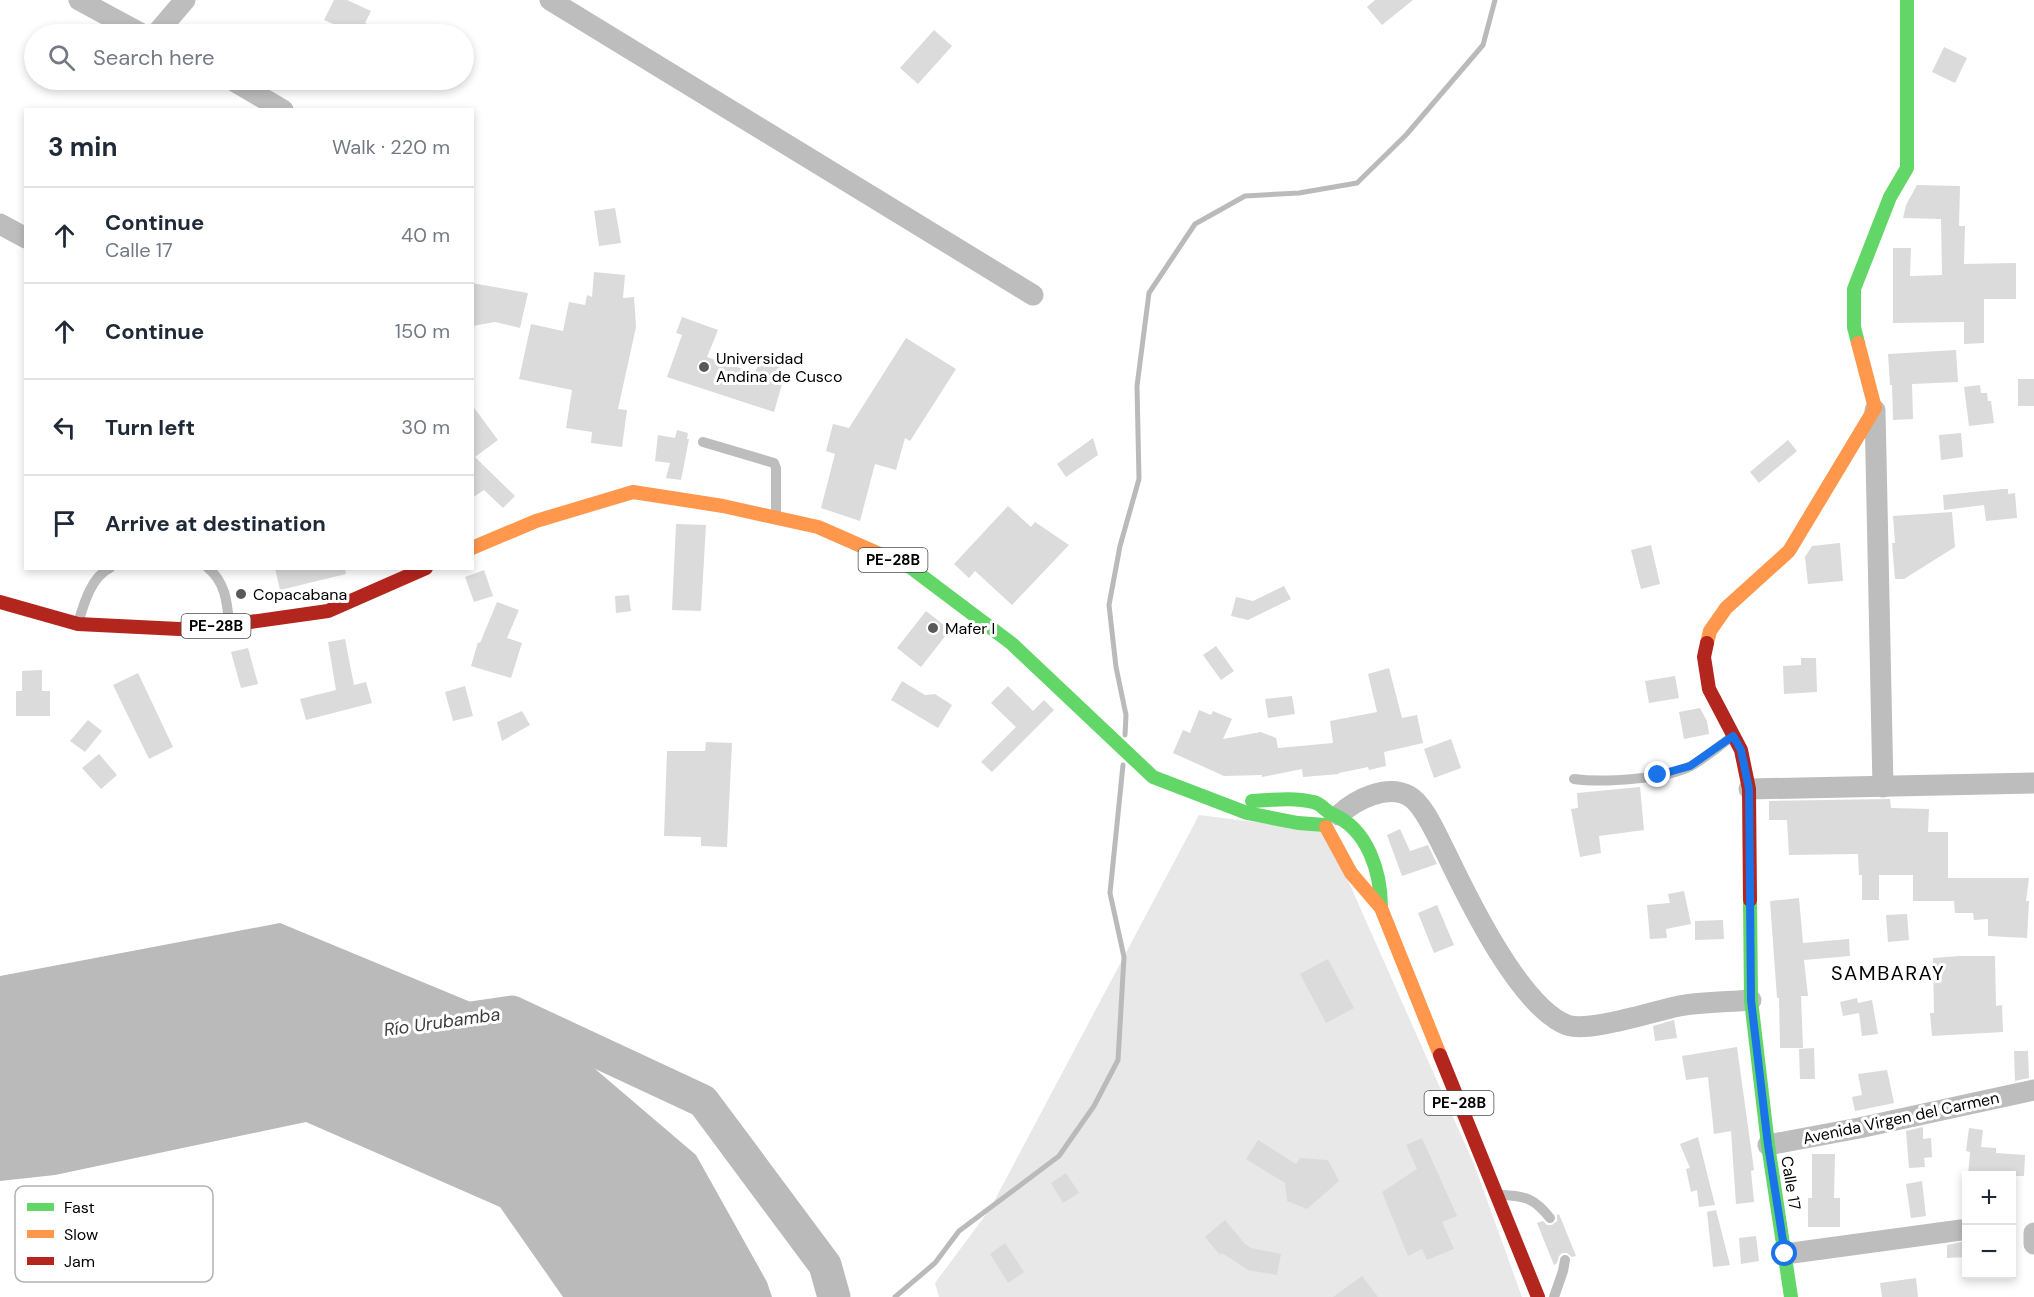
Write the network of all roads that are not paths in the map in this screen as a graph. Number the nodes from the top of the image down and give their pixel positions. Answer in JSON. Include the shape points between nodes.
{"nodes":[{"id":1,"x":79,"y":0,"type":"edge"},
{"id":2,"x":185,"y":0,"type":"edge"},
{"id":3,"x":550,"y":0,"type":"edge"},
{"id":4,"x":1907,"y":0,"type":"edge"},
{"id":5,"x":123,"y":24,"type":"edge"},
{"id":6,"x":165,"y":24,"type":"edge"},
{"id":7,"x":248,"y":90,"type":"edge"},
{"id":8,"x":280,"y":108,"type":"edge"},
{"id":9,"x":0,"y":224,"type":"edge"},
{"id":10,"x":24,"y":237,"type":"edge"},
{"id":11,"x":1033,"y":295,"type":"dead end"},
{"id":12,"x":1875,"y":408,"type":"junction"},
{"id":13,"x":703,"y":442,"type":"dead end"},
{"id":14,"x":776,"y":518,"type":"junction"},
{"id":15,"x":474,"y":547,"type":"edge"},
{"id":16,"x":106,"y":570,"type":"edge"},
{"id":17,"x":210,"y":570,"type":"edge"},
{"id":18,"x":421,"y":570,"type":"edge"},
{"id":19,"x":0,"y":602,"type":"edge"},
{"id":20,"x":78,"y":624,"type":"junction"},
{"id":21,"x":229,"y":625,"type":"junction"},
{"id":22,"x":1733,"y":736,"type":"junction"},
{"id":23,"x":1574,"y":779,"type":"dead end"},
{"id":24,"x":2034,"y":783,"type":"edge"},
{"id":25,"x":1882,"y":787,"type":"junction"},
{"id":26,"x":1749,"y":789,"type":"junction"},
{"id":27,"x":1223,"y":804,"type":"junction"},
{"id":28,"x":1334,"y":821,"type":"junction"},
{"id":29,"x":1381,"y":908,"type":"junction"},
{"id":30,"x":1751,"y":1000,"type":"junction"},
{"id":31,"x":2034,"y":1090,"type":"edge"},
{"id":32,"x":1768,"y":1145,"type":"junction"},
{"id":33,"x":1496,"y":1195,"type":"junction"},
{"id":34,"x":1550,"y":1218,"type":"dead end"},
{"id":35,"x":1961,"y":1230,"type":"dead end"},
{"id":36,"x":2034,"y":1233,"type":"edge"},
{"id":37,"x":2034,"y":1242,"type":"edge"},
{"id":38,"x":1785,"y":1254,"type":"junction"},
{"id":39,"x":1565,"y":1260,"type":"dead end"},
{"id":40,"x":1538,"y":1297,"type":"edge"},
{"id":41,"x":1554,"y":1297,"type":"edge"},
{"id":42,"x":1791,"y":1297,"type":"edge"}],
"edges":[{"from":1,"to":5,"type":"street"},
{"from":2,"to":6,"type":"street"},
{"from":3,"to":11,"type":"street"},
{"from":4,"to":12,"type":"main road","via":[[1907,168],[1890,197],[1854,289],[1854,327]]},
{"from":7,"to":8,"type":"street"},
{"from":9,"to":10,"type":"street"},
{"from":12,"to":22,"type":"main road","name":"Calle 17","via":[[1789,551],[1726,608],[1710,631],[1704,657],[1709,688]]},
{"from":12,"to":25,"type":"street"},
{"from":13,"to":14,"type":"lane","via":[[774,463]]},
{"from":14,"to":15,"type":"main road","number":"PE-28B","via":[[633,492],[536,521]]},
{"from":14,"to":27,"type":"main road","number":"PE-28B","via":[[818,527],[910,567],[1011,643],[1153,777]]},
{"from":16,"to":20,"type":"lane","via":[[87,594]]},
{"from":17,"to":21,"type":"lane","via":[[223,587]]},
{"from":18,"to":21,"type":"main road","number":"PE-28B","via":[[328,611]]},
{"from":19,"to":20,"type":"main road","number":"PE-28B"},
{"from":20,"to":21,"type":"main road","number":"PE-28B","via":[[179,629]]},
{"from":22,"to":23,"type":"lane","via":[[1690,766],[1658,775]]},
{"from":22,"to":26,"type":"main road","name":"Calle 17","via":[[1741,750]]},
{"from":24,"to":25,"type":"street"},
{"from":25,"to":26,"type":"street"},
{"from":26,"to":30,"type":"main road","name":"Calle 17"},
{"from":27,"to":28,"type":"main road","number":"PE-28B","via":[[1298,823]]},
{"from":27,"to":28,"type":"main road","number":"PE-28B","via":[[1296,798],[1316,802]]},
{"from":28,"to":29,"type":"main road","number":"PE-28B","via":[[1332,840],[1351,873]]},
{"from":28,"to":29,"type":"main road","number":"PE-28B","via":[[1354,828],[1363,840],[1377,868]]},
{"from":28,"to":30,"type":"street","via":[[1360,799],[1387,791],[1410,796],[1430,819],[1468,899],[1498,950],[1534,1000],[1550,1016],[1570,1026],[1593,1026],[1681,1006]]},
{"from":29,"to":33,"type":"main road","number":"PE-28B"},
{"from":30,"to":32,"type":"main road","name":"Calle 17"},
{"from":31,"to":32,"type":"street","name":"Avenida Virgen del Carmen"},
{"from":32,"to":38,"type":"main road","name":"Calle 17"},
{"from":33,"to":34,"type":"lane","via":[[1522,1196],[1536,1202]]},
{"from":33,"to":40,"type":"main road","number":"PE-28B"},
{"from":35,"to":38,"type":"street"},
{"from":36,"to":37,"type":"street"},
{"from":38,"to":42,"type":"main road","name":"Calle 17"},
{"from":39,"to":41,"type":"lane"}]}
